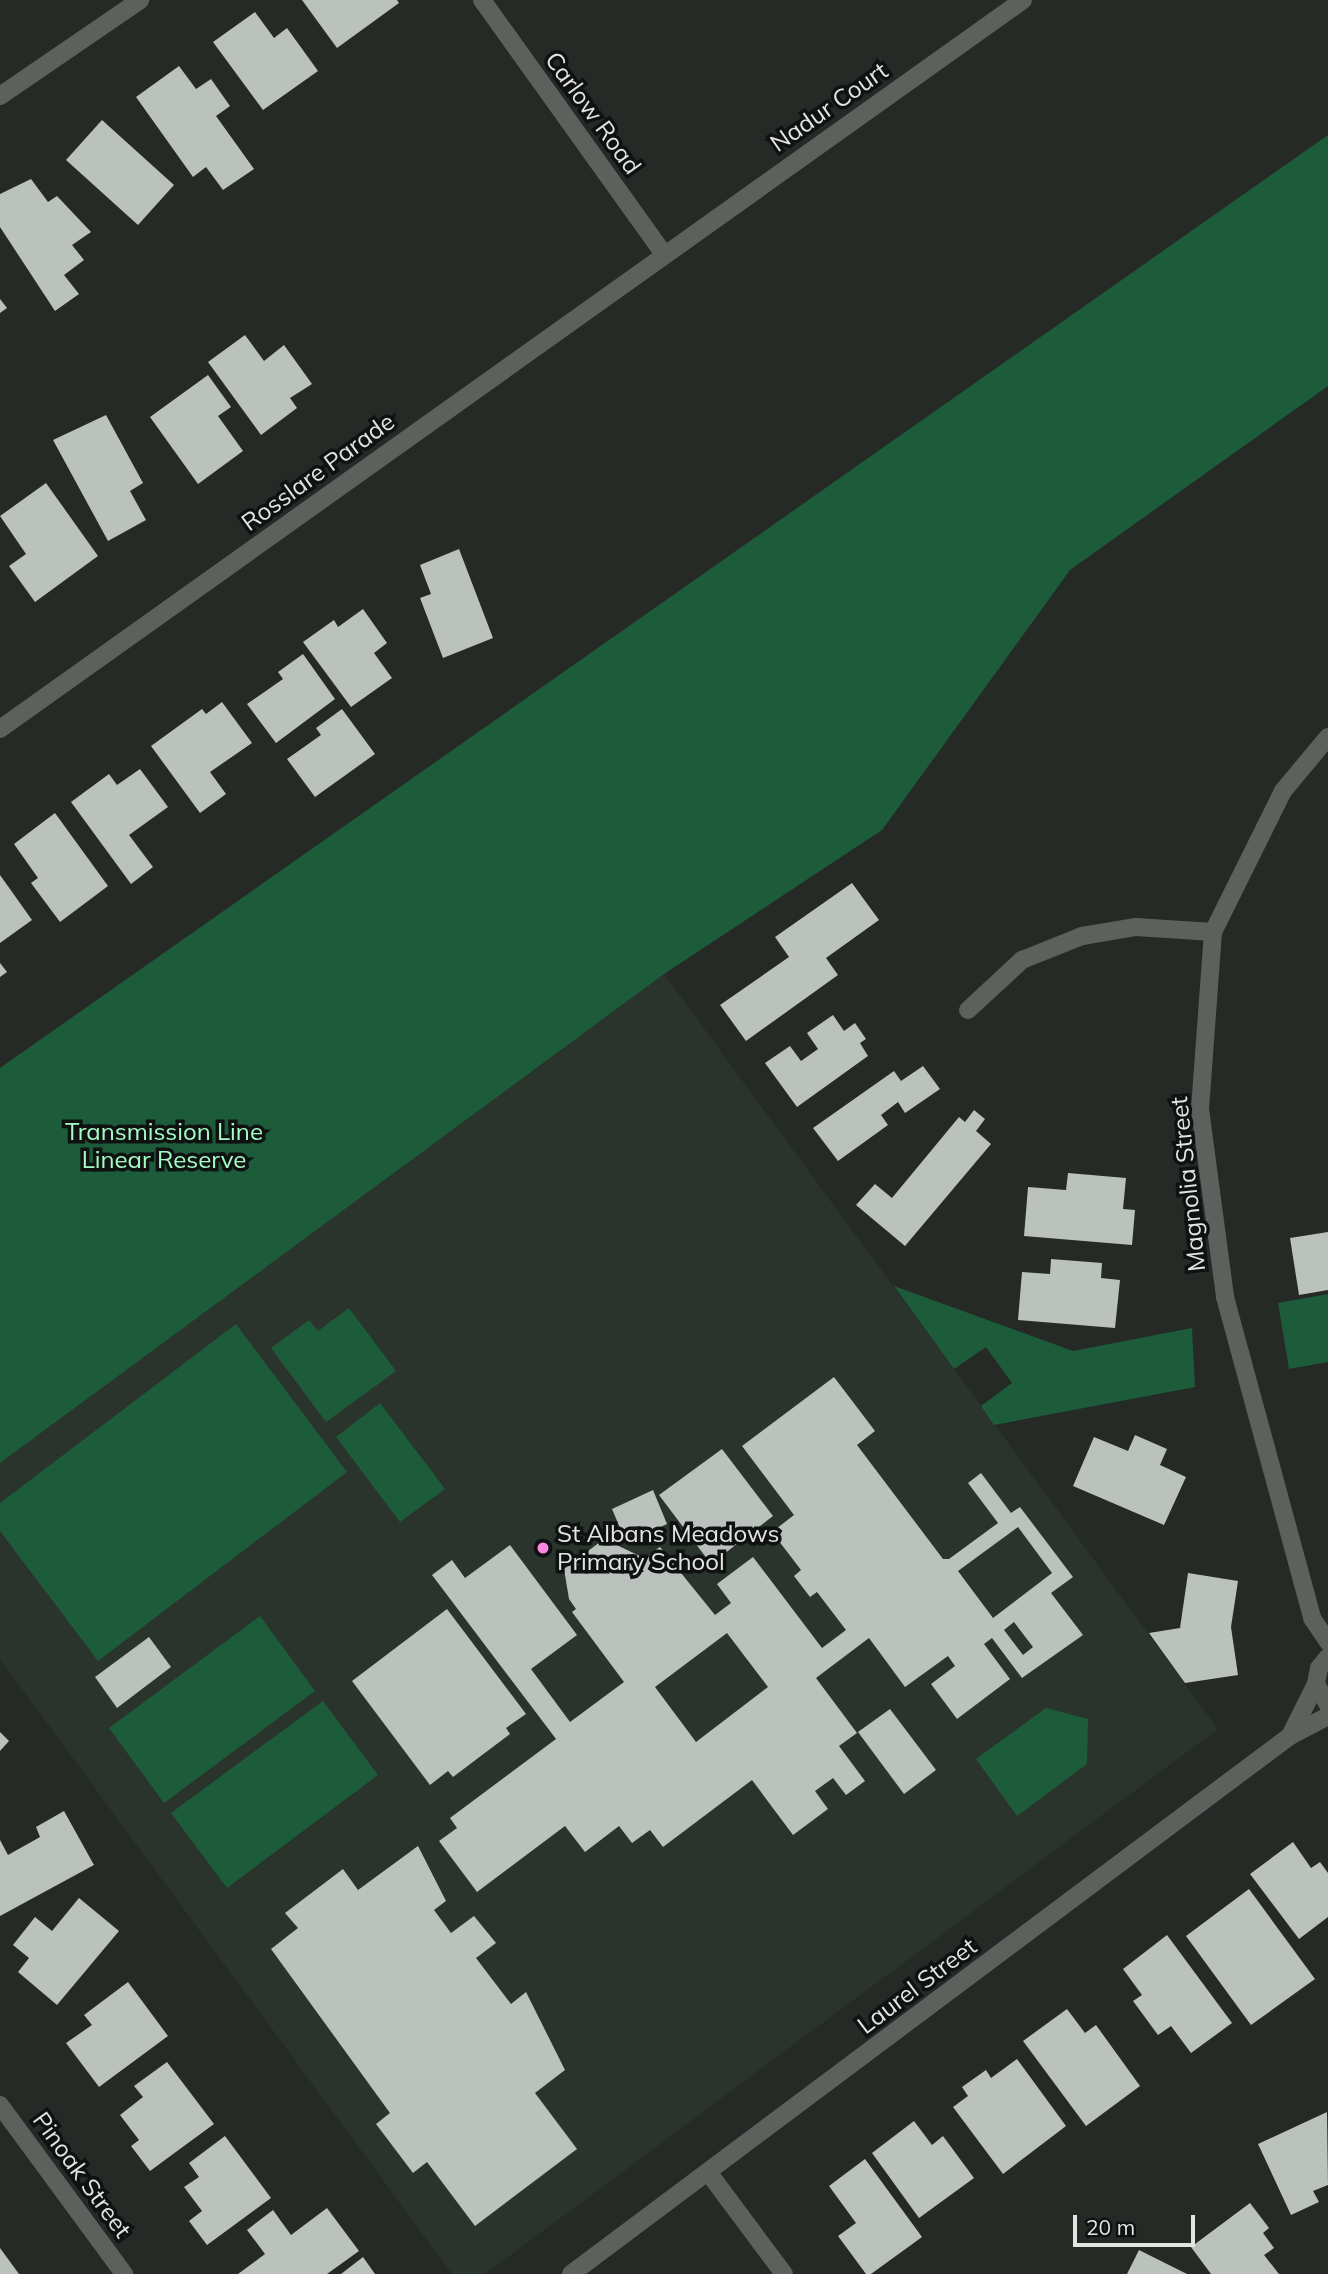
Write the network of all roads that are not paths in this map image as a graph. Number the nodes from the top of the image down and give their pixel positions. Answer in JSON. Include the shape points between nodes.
{"nodes":[{"id":1,"x":140,"y":0,"type":"edge"},
{"id":2,"x":482,"y":0,"type":"edge"},
{"id":3,"x":1023,"y":0,"type":"edge"},
{"id":4,"x":0,"y":96,"type":"edge"},
{"id":5,"x":664,"y":254,"type":"junction"},
{"id":6,"x":0,"y":729,"type":"edge"},
{"id":7,"x":1328,"y":737,"type":"edge"},
{"id":8,"x":1213,"y":932,"type":"junction"},
{"id":9,"x":968,"y":1010,"type":"dead end"},
{"id":10,"x":1328,"y":1642,"type":"edge"},
{"id":11,"x":1328,"y":1657,"type":"edge"},
{"id":12,"x":1316,"y":1684,"type":"junction"},
{"id":13,"x":1328,"y":1705,"type":"edge"},
{"id":14,"x":1328,"y":1716,"type":"edge"},
{"id":15,"x":1290,"y":1736,"type":"junction"},
{"id":16,"x":0,"y":2105,"type":"edge"},
{"id":17,"x":708,"y":2172,"type":"junction"},
{"id":18,"x":124,"y":2274,"type":"edge"},
{"id":19,"x":571,"y":2274,"type":"edge"},
{"id":20,"x":784,"y":2274,"type":"edge"}],
"edges":[{"from":1,"to":4,"type":"street"},
{"from":2,"to":5,"type":"street","name":"Carlow Road"},
{"from":3,"to":5,"type":"street","name":"Nadur Court"},
{"from":5,"to":6,"type":"street","name":"Rosslare Parade"},
{"from":7,"to":8,"type":"street","name":"Magnolia Street","via":[[1283,791]]},
{"from":8,"to":9,"type":"street","via":[[1136,927],[1082,936],[1022,960]]},
{"from":8,"to":10,"type":"street","name":"Magnolia Street","via":[[1200,1109],[1225,1297],[1312,1618]]},
{"from":11,"to":12,"type":"street","name":"Laurel Street","via":[[1319,1668]]},
{"from":12,"to":13,"type":"street"},
{"from":12,"to":15,"type":"street","name":"Laurel Street"},
{"from":14,"to":15,"type":"street","name":"Laurel Street"},
{"from":15,"to":17,"type":"street","name":"Laurel Street"},
{"from":16,"to":18,"type":"street","name":"Pinoak Street"},
{"from":17,"to":19,"type":"street","name":"Laurel Street"},
{"from":17,"to":20,"type":"street"}]}
